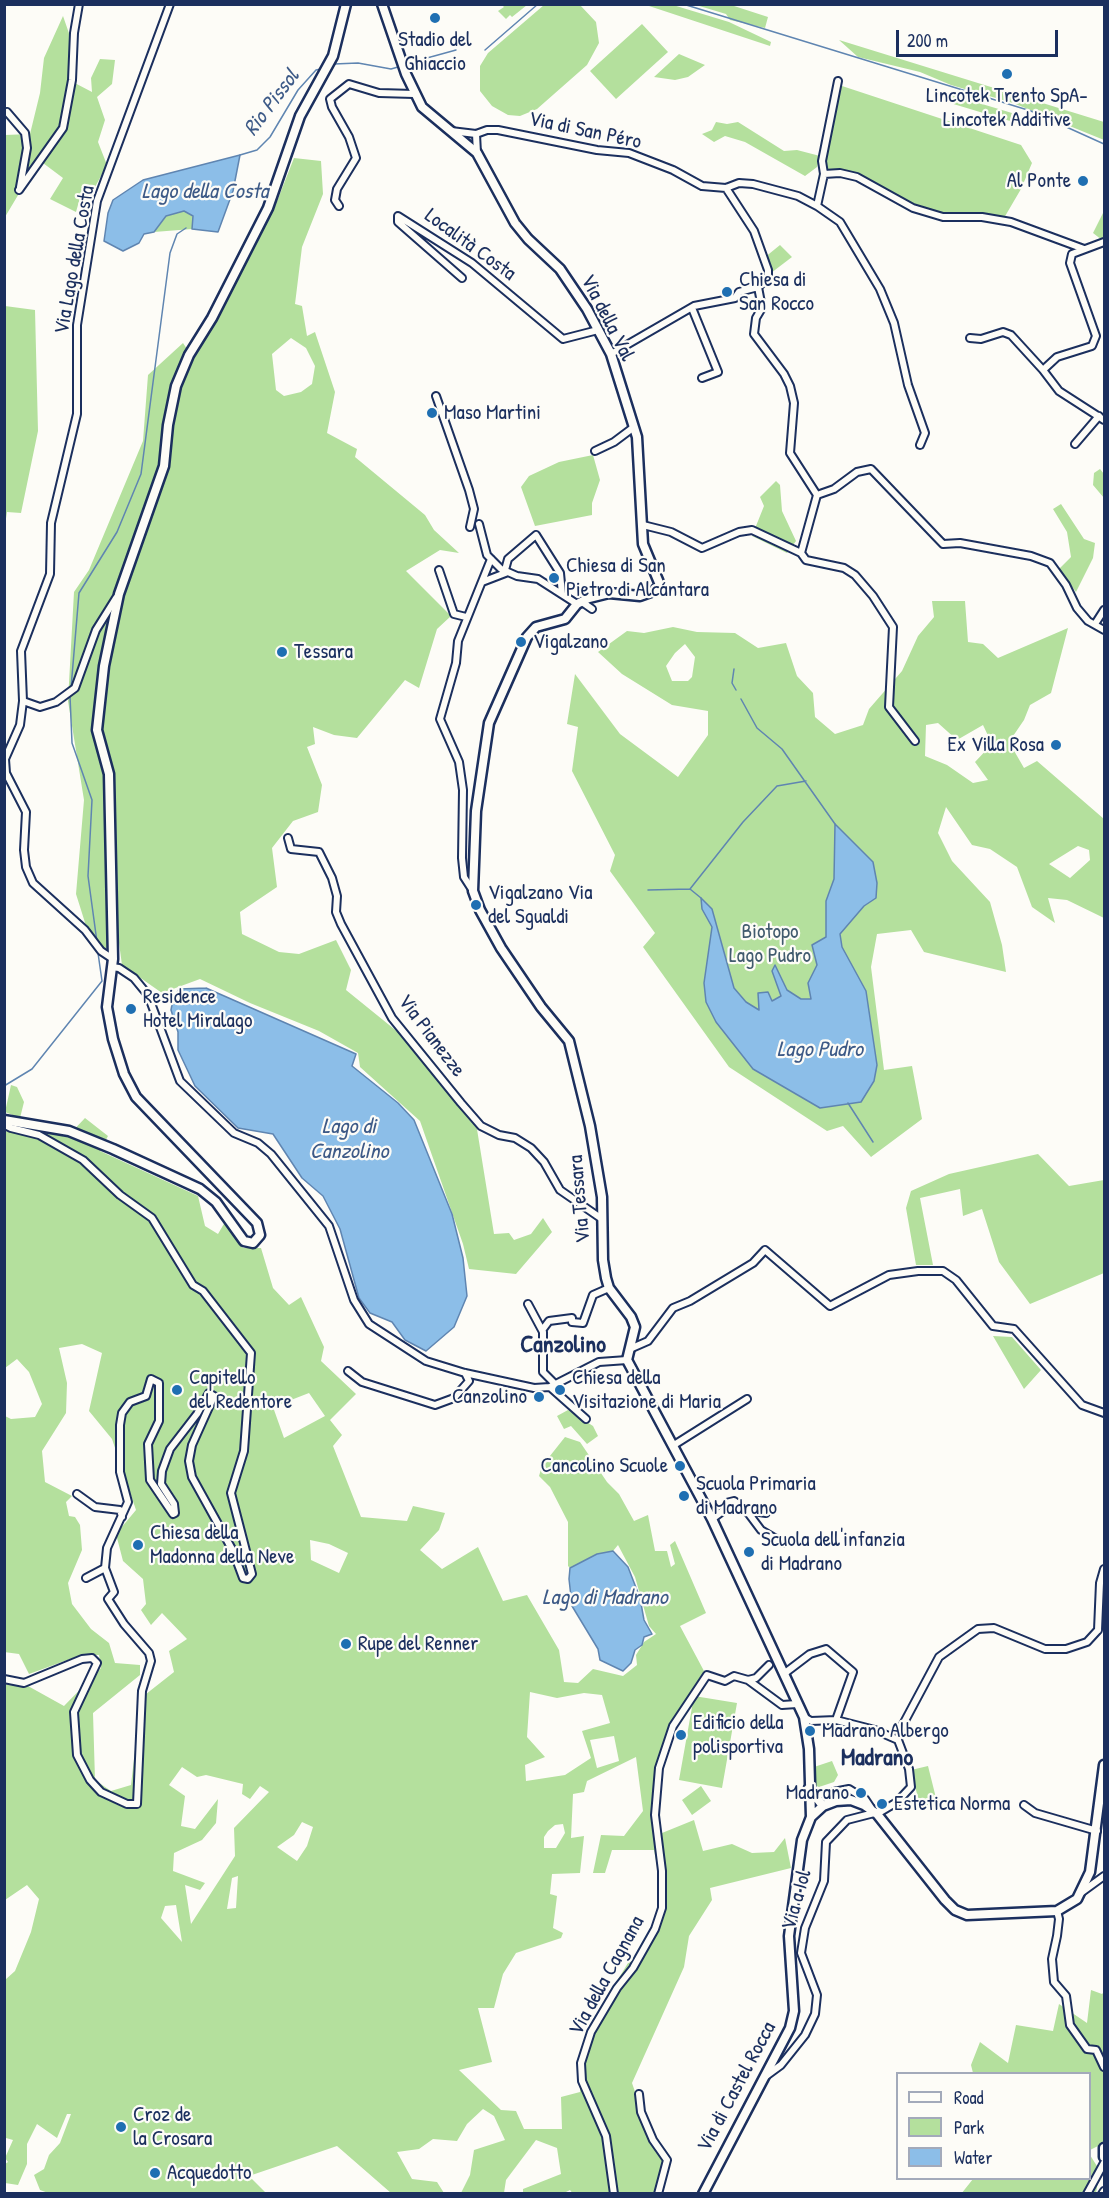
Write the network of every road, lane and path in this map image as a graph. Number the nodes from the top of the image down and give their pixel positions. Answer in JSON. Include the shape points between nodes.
{"nodes":[{"id":1,"x":79,"y":4,"type":"edge"},
{"id":2,"x":170,"y":4,"type":"edge"},
{"id":3,"x":346,"y":4,"type":"edge"},
{"id":4,"x":382,"y":4,"type":"edge"},
{"id":5,"x":838,"y":81,"type":"dead end"},
{"id":6,"x":414,"y":94,"type":"junction"},
{"id":7,"x":7,"y":112,"type":"dead end"},
{"id":8,"x":451,"y":131,"type":"junction"},
{"id":9,"x":473,"y":133,"type":"junction"},
{"id":10,"x":467,"y":143,"type":"junction"},
{"id":11,"x":477,"y":153,"type":"junction"},
{"id":12,"x":824,"y":174,"type":"junction"},
{"id":13,"x":726,"y":188,"type":"junction"},
{"id":14,"x":339,"y":206,"type":"dead end"},
{"id":15,"x":817,"y":206,"type":"junction"},
{"id":16,"x":1104,"y":242,"type":"edge"},
{"id":17,"x":1084,"y":249,"type":"junction"},
{"id":18,"x":462,"y":278,"type":"dead end"},
{"id":19,"x":758,"y":286,"type":"junction"},
{"id":20,"x":692,"y":308,"type":"junction"},
{"id":21,"x":598,"y":330,"type":"junction"},
{"id":22,"x":970,"y":338,"type":"dead end"},
{"id":23,"x":610,"y":354,"type":"junction"},
{"id":24,"x":1043,"y":370,"type":"junction"},
{"id":25,"x":702,"y":378,"type":"dead end"},
{"id":26,"x":436,"y":396,"type":"dead end"},
{"id":27,"x":1102,"y":418,"type":"edge"},
{"id":28,"x":634,"y":428,"type":"junction"},
{"id":29,"x":1075,"y":444,"type":"dead end"},
{"id":30,"x":920,"y":445,"type":"dead end"},
{"id":31,"x":595,"y":451,"type":"dead end"},
{"id":32,"x":817,"y":495,"type":"junction"},
{"id":33,"x":479,"y":524,"type":"dead end"},
{"id":34,"x":643,"y":525,"type":"junction"},
{"id":35,"x":470,"y":527,"type":"dead end"},
{"id":36,"x":801,"y":553,"type":"junction"},
{"id":37,"x":491,"y":559,"type":"junction"},
{"id":38,"x":439,"y":570,"type":"dead end"},
{"id":39,"x":506,"y":571,"type":"junction"},
{"id":40,"x":481,"y":582,"type":"junction"},
{"id":41,"x":119,"y":594,"type":"junction"},
{"id":42,"x":562,"y":594,"type":"junction"},
{"id":43,"x":580,"y":603,"type":"junction"},
{"id":44,"x":592,"y":609,"type":"dead end"},
{"id":45,"x":1104,"y":610,"type":"edge"},
{"id":46,"x":466,"y":617,"type":"junction"},
{"id":47,"x":1095,"y":624,"type":"junction"},
{"id":48,"x":1104,"y":630,"type":"edge"},
{"id":49,"x":23,"y":701,"type":"junction"},
{"id":50,"x":14,"y":740,"type":"junction"},
{"id":51,"x":915,"y":741,"type":"dead end"},
{"id":52,"x":4,"y":745,"type":"edge"},
{"id":53,"x":288,"y":838,"type":"dead end"},
{"id":54,"x":473,"y":891,"type":"junction"},
{"id":55,"x":112,"y":963,"type":"junction"},
{"id":56,"x":5,"y":1120,"type":"edge"},
{"id":57,"x":602,"y":1219,"type":"junction"},
{"id":58,"x":609,"y":1288,"type":"junction"},
{"id":59,"x":528,"y":1304,"type":"dead end"},
{"id":60,"x":543,"y":1329,"type":"junction"},
{"id":61,"x":632,"y":1347,"type":"junction"},
{"id":62,"x":627,"y":1360,"type":"junction"},
{"id":63,"x":348,"y":1371,"type":"dead end"},
{"id":64,"x":465,"y":1373,"type":"junction"},
{"id":65,"x":552,"y":1385,"type":"junction"},
{"id":66,"x":747,"y":1399,"type":"dead end"},
{"id":67,"x":1104,"y":1413,"type":"edge"},
{"id":68,"x":586,"y":1419,"type":"dead end"},
{"id":69,"x":674,"y":1445,"type":"junction"},
{"id":70,"x":77,"y":1494,"type":"dead end"},
{"id":71,"x":746,"y":1510,"type":"junction"},
{"id":72,"x":766,"y":1513,"type":"dead end"},
{"id":73,"x":122,"y":1517,"type":"junction"},
{"id":74,"x":712,"y":1519,"type":"junction"},
{"id":75,"x":783,"y":1543,"type":"dead end"},
{"id":76,"x":105,"y":1568,"type":"junction"},
{"id":77,"x":1104,"y":1569,"type":"edge"},
{"id":78,"x":86,"y":1578,"type":"dead end"},
{"id":79,"x":1101,"y":1631,"type":"edge"},
{"id":80,"x":769,"y":1665,"type":"dead end"},
{"id":81,"x":785,"y":1673,"type":"junction"},
{"id":82,"x":4,"y":1679,"type":"edge"},
{"id":83,"x":748,"y":1680,"type":"junction"},
{"id":84,"x":797,"y":1704,"type":"junction"},
{"id":85,"x":804,"y":1717,"type":"junction"},
{"id":86,"x":836,"y":1720,"type":"junction"},
{"id":87,"x":892,"y":1725,"type":"dead end"},
{"id":88,"x":900,"y":1730,"type":"junction"},
{"id":89,"x":898,"y":1740,"type":"junction"},
{"id":90,"x":1104,"y":1765,"type":"edge"},
{"id":91,"x":809,"y":1788,"type":"junction"},
{"id":92,"x":818,"y":1796,"type":"junction"},
{"id":93,"x":1024,"y":1805,"type":"dead end"},
{"id":94,"x":823,"y":1806,"type":"junction"},
{"id":95,"x":875,"y":1812,"type":"junction"},
{"id":96,"x":811,"y":1817,"type":"junction"},
{"id":97,"x":1097,"y":1831,"type":"junction"},
{"id":98,"x":1104,"y":1876,"type":"edge"},
{"id":99,"x":1082,"y":1892,"type":"junction"},
{"id":100,"x":1057,"y":1911,"type":"junction"},
{"id":101,"x":1104,"y":2067,"type":"edge"},
{"id":102,"x":762,"y":2079,"type":"junction"},
{"id":103,"x":639,"y":2094,"type":"dead end"},
{"id":104,"x":1104,"y":2148,"type":"edge"},
{"id":105,"x":1104,"y":2157,"type":"edge"},
{"id":106,"x":1104,"y":2163,"type":"edge"},
{"id":107,"x":614,"y":2193,"type":"edge"},
{"id":108,"x":658,"y":2193,"type":"edge"},
{"id":109,"x":703,"y":2193,"type":"edge"},
{"id":110,"x":1087,"y":2193,"type":"edge"}],
"edges":[{"from":1,"to":7,"type":"street","via":[[63,128],[19,190],[27,148],[25,133]]},
{"from":2,"to":49,"type":"street","name":"Via Lago della Costa","via":[[97,201],[77,325],[77,414],[51,523],[50,574],[21,651]]},
{"from":3,"to":41,"type":"main road","via":[[333,56],[300,116],[268,208],[176,386],[164,466]]},
{"from":4,"to":6,"type":"main road"},
{"from":5,"to":12,"type":"street","via":[[822,160]]},
{"from":6,"to":8,"type":"main road","name":"Via della Val","via":[[422,107]]},
{"from":6,"to":14,"type":"street","via":[[379,93],[349,84],[330,99],[356,158],[337,189],[334,200]]},
{"from":8,"to":9,"type":"street","name":"Via di San Péro"},
{"from":8,"to":10,"type":"main road","name":"Via della Val"},
{"from":9,"to":10,"type":"street"},
{"from":9,"to":11,"type":"street"},
{"from":9,"to":13,"type":"street","name":"Via di San Péro","via":[[498,129],[629,153],[674,170],[702,186]]},
{"from":10,"to":11,"type":"main road","name":"Via della Val"},
{"from":11,"to":21,"type":"main road","name":"Via della Val","via":[[515,223],[560,269]]},
{"from":12,"to":15,"type":"street"},
{"from":12,"to":17,"type":"street","via":[[857,177],[943,217],[982,216],[1011,222]]},
{"from":13,"to":15,"type":"street","name":"Via di San Péro","via":[[739,183],[753,184],[798,196]]},
{"from":13,"to":19,"type":"street","via":[[754,231],[768,270],[768,278]]},
{"from":15,"to":30,"type":"street","name":"Via di San Péro","via":[[840,222],[880,289],[894,323],[908,385],[925,433]]},
{"from":16,"to":17,"type":"street"},
{"from":17,"to":24,"type":"street","via":[[1072,254],[1070,263],[1096,336],[1092,346],[1057,357]]},
{"from":18,"to":21,"type":"street","name":"Località Costa","via":[[398,222],[398,216],[472,263],[563,339]]},
{"from":19,"to":20,"type":"street","via":[[739,292],[735,298]]},
{"from":19,"to":32,"type":"street","via":[[762,308],[754,334],[790,386],[794,403],[790,453]]},
{"from":20,"to":23,"type":"street"},
{"from":20,"to":25,"type":"street","via":[[718,372]]},
{"from":21,"to":23,"type":"main road","name":"Via della Val"},
{"from":22,"to":24,"type":"street","via":[[1003,332],[1011,335]]},
{"from":23,"to":28,"type":"main road","name":"Via della Val"},
{"from":24,"to":27,"type":"street","via":[[1059,391]]},
{"from":26,"to":35,"type":"street","via":[[469,489],[474,509]]},
{"from":27,"to":29,"type":"street"},
{"from":28,"to":31,"type":"street"},
{"from":28,"to":34,"type":"main road","name":"Via della Val"},
{"from":32,"to":36,"type":"street"},
{"from":32,"to":47,"type":"street","via":[[834,489],[857,472],[871,469],[943,544],[972,545],[1050,563],[1077,608]]},
{"from":33,"to":37,"type":"street"},
{"from":34,"to":36,"type":"street","via":[[671,532],[702,548],[752,530]]},
{"from":34,"to":43,"type":"main road","name":"Via della Val","via":[[645,554],[660,585],[640,596],[609,593]]},
{"from":36,"to":51,"type":"street","via":[[807,560],[844,567],[883,609],[893,627],[889,707]]},
{"from":37,"to":39,"type":"street"},
{"from":37,"to":40,"type":"street"},
{"from":38,"to":46,"type":"street","via":[[451,609],[456,616]]},
{"from":39,"to":40,"type":"street"},
{"from":39,"to":42,"type":"street","via":[[538,579]]},
{"from":39,"to":42,"type":"street","via":[[508,559],[536,535],[560,573]]},
{"from":40,"to":46,"type":"street"},
{"from":41,"to":49,"type":"street","via":[[96,630],[74,689],[56,702],[40,707]]},
{"from":41,"to":55,"type":"main road","via":[[104,666],[97,730],[109,774]]},
{"from":42,"to":43,"type":"street","via":[[565,599]]},
{"from":43,"to":44,"type":"street"},
{"from":43,"to":54,"type":"main road","via":[[564,619],[536,627],[527,637],[489,723],[476,811]]},
{"from":45,"to":47,"type":"street"},
{"from":46,"to":54,"type":"street","via":[[440,719],[459,762],[464,877]]},
{"from":47,"to":48,"type":"street"},
{"from":49,"to":50,"type":"street","name":"Via Lago della Costa"},
{"from":50,"to":52,"type":"street"},
{"from":50,"to":55,"type":"street","name":"Via Lago della Costa","via":[[5,759],[6,773],[26,812],[24,850],[33,883],[85,930]]},
{"from":53,"to":57,"type":"street","name":"Via Pianezze","via":[[291,849],[319,852],[332,878],[339,918],[392,1018],[461,1103],[481,1126],[531,1148],[560,1190]]},
{"from":54,"to":57,"type":"main road","name":"Via Tessara","via":[[506,957],[568,1041],[590,1126]]},
{"from":55,"to":56,"type":"main road","via":[[106,1006],[113,1039],[136,1097],[257,1223],[261,1231],[257,1240],[244,1241],[216,1202],[200,1189],[69,1131]]},
{"from":55,"to":64,"type":"street","name":"Via Lago della Costa","via":[[134,978],[148,995],[180,1081],[234,1133],[272,1154],[329,1226],[354,1300],[369,1324],[415,1355]]},
{"from":56,"to":73,"type":"street","via":[[10,1128],[39,1135],[83,1160],[120,1196],[152,1218],[193,1285],[203,1291],[251,1353],[244,1451],[231,1493],[252,1567],[251,1577],[243,1578],[234,1551],[192,1477],[192,1445],[214,1400],[211,1393],[170,1449],[162,1471],[161,1484],[176,1509],[173,1514],[150,1480],[147,1459],[148,1443],[159,1421],[159,1383],[152,1379],[146,1395],[127,1405],[120,1425],[120,1472],[128,1502]]},
{"from":57,"to":58,"type":"main road","name":"Via Tessara","via":[[603,1260]]},
{"from":58,"to":60,"type":"street","via":[[593,1295],[583,1323],[572,1322],[572,1317],[549,1322]]},
{"from":58,"to":61,"type":"main road","name":"Via Tessara","via":[[631,1317],[635,1328]]},
{"from":59,"to":60,"type":"street"},
{"from":60,"to":65,"type":"street","via":[[543,1372]]},
{"from":61,"to":62,"type":"main road"},
{"from":61,"to":67,"type":"street","via":[[648,1341],[673,1308],[753,1263],[765,1250],[830,1306],[889,1275],[943,1271],[956,1280],[993,1326],[1014,1329],[1082,1405]]},
{"from":62,"to":65,"type":"street","via":[[599,1362]]},
{"from":62,"to":69,"type":"main road"},
{"from":63,"to":64,"type":"street","via":[[362,1382],[435,1405],[450,1401],[469,1381]]},
{"from":64,"to":65,"type":"street","name":"Via Lago della Costa","via":[[534,1388]]},
{"from":65,"to":68,"type":"street"},
{"from":66,"to":69,"type":"street"},
{"from":69,"to":74,"type":"main road"},
{"from":70,"to":73,"type":"street","via":[[95,1507],[120,1510]]},
{"from":71,"to":72,"type":"street"},
{"from":71,"to":74,"type":"street","via":[[731,1500]]},
{"from":71,"to":75,"type":"street","via":[[761,1530]]},
{"from":73,"to":76,"type":"street","via":[[107,1548]]},
{"from":74,"to":81,"type":"main road"},
{"from":76,"to":78,"type":"street"},
{"from":76,"to":82,"type":"street","via":[[114,1592],[108,1599],[151,1661],[141,1698],[137,1804],[127,1804],[101,1792],[77,1755],[74,1712],[97,1663],[82,1659],[24,1683]]},
{"from":77,"to":79,"type":"street","via":[[1100,1583]]},
{"from":79,"to":88,"type":"street","via":[[1087,1642],[1066,1649],[1045,1649],[994,1628],[978,1629],[939,1657]]},
{"from":80,"to":83,"type":"street","via":[[756,1678]]},
{"from":81,"to":84,"type":"main road"},
{"from":81,"to":86,"type":"street","via":[[810,1654],[826,1649],[853,1672]]},
{"from":83,"to":84,"type":"street","via":[[783,1705]]},
{"from":83,"to":107,"type":"street","name":"Via della Cagnana","via":[[734,1676],[725,1681],[707,1675],[673,1726],[659,1768],[655,1815],[662,1908],[633,1968],[597,2022],[581,2063],[582,2081],[606,2136]]},
{"from":84,"to":85,"type":"main road"},
{"from":85,"to":86,"type":"street"},
{"from":85,"to":91,"type":"main road"},
{"from":86,"to":89,"type":"street"},
{"from":87,"to":88,"type":"street"},
{"from":88,"to":89,"type":"street"},
{"from":89,"to":95,"type":"street","via":[[909,1769],[910,1787],[897,1802]]},
{"from":90,"to":97,"type":"main road"},
{"from":91,"to":92,"type":"main road"},
{"from":91,"to":96,"type":"main road"},
{"from":92,"to":94,"type":"main road"},
{"from":92,"to":95,"type":"street","via":[[849,1789],[866,1799]]},
{"from":93,"to":97,"type":"street","via":[[1035,1813]]},
{"from":94,"to":95,"type":"main road","via":[[851,1800]]},
{"from":94,"to":96,"type":"main road","name":"Via di Castel Rocca"},
{"from":95,"to":100,"type":"main road","via":[[955,1910],[968,1915]]},
{"from":95,"to":102,"type":"street","name":"Via a Iol","via":[[848,1820],[826,1842],[824,1881],[805,1928],[801,1953],[817,1995],[814,2014],[805,2035],[781,2065]]},
{"from":96,"to":102,"type":"main road","name":"Via di Castel Rocca","via":[[802,1840],[789,1936],[794,2011],[790,2028]]},
{"from":97,"to":99,"type":"main road"},
{"from":98,"to":99,"type":"street"},
{"from":99,"to":100,"type":"main road"},
{"from":100,"to":101,"type":"street","via":[[1054,1982],[1066,1996],[1070,2025],[1087,2049],[1096,2050]]},
{"from":102,"to":109,"type":"main road","name":"Via di Castel Rocca"},
{"from":103,"to":108,"type":"street","via":[[641,2112],[667,2160]]},
{"from":104,"to":105,"type":"main road"},
{"from":106,"to":110,"type":"street"}]}
